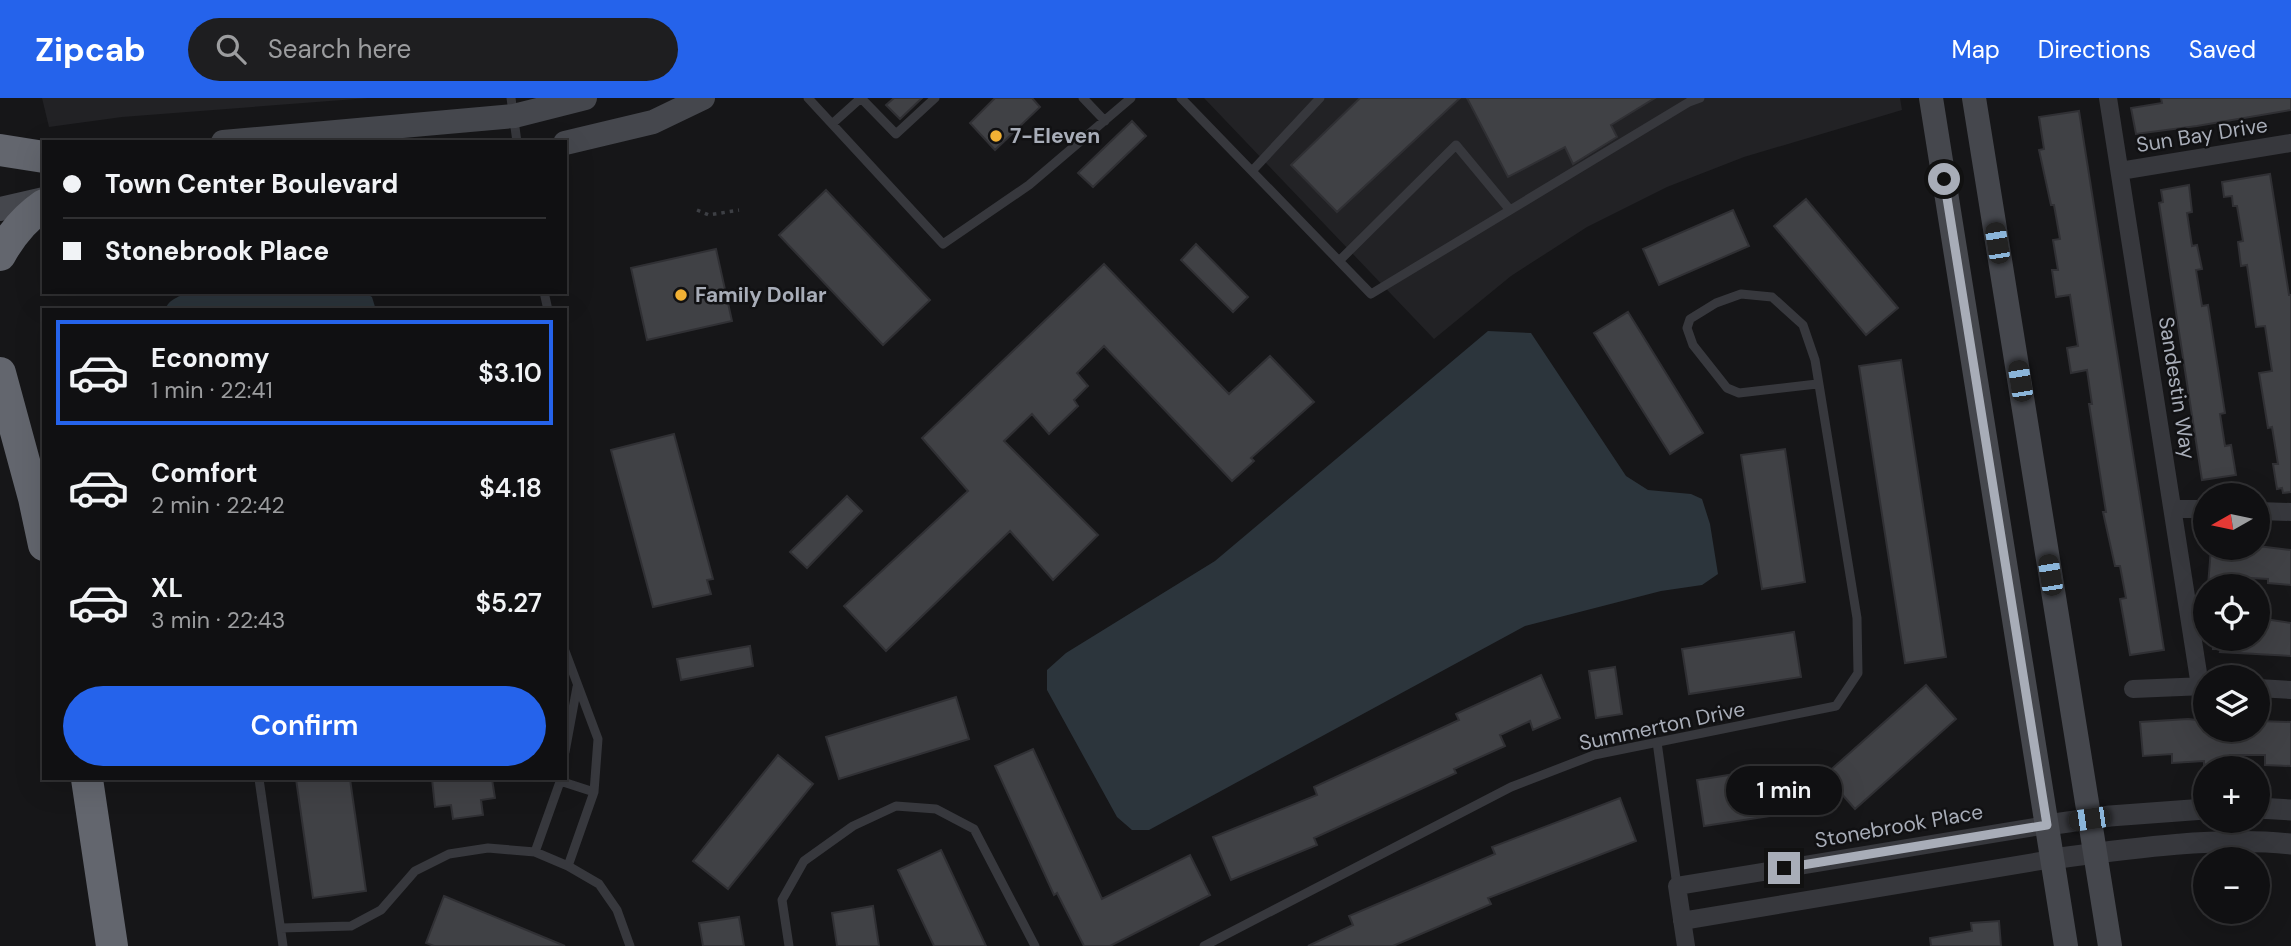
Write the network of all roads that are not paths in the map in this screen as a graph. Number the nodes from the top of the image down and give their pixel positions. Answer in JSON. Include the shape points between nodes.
{"nodes":[{"id":1,"x":585,"y":98,"type":"edge"},
{"id":2,"x":703,"y":98,"type":"edge"},
{"id":3,"x":808,"y":98,"type":"edge"},
{"id":4,"x":861,"y":98,"type":"edge"},
{"id":5,"x":935,"y":98,"type":"edge"},
{"id":6,"x":1083,"y":98,"type":"edge"},
{"id":7,"x":1131,"y":98,"type":"edge"},
{"id":8,"x":1181,"y":98,"type":"edge"},
{"id":9,"x":1320,"y":98,"type":"edge"},
{"id":10,"x":1700,"y":98,"type":"edge"},
{"id":11,"x":1931,"y":98,"type":"edge"},
{"id":12,"x":1974,"y":98,"type":"edge"},
{"id":13,"x":2108,"y":98,"type":"edge"},
{"id":14,"x":1688,"y":100,"type":"edge"},
{"id":15,"x":513,"y":107,"type":"edge"},
{"id":16,"x":1105,"y":121,"type":"junction"},
{"id":17,"x":832,"y":124,"type":"junction"},
{"id":18,"x":240,"y":140,"type":"edge"},
{"id":19,"x":517,"y":140,"type":"edge"},
{"id":20,"x":567,"y":143,"type":"edge"},
{"id":21,"x":2291,"y":143,"type":"edge"},
{"id":22,"x":0,"y":150,"type":"edge"},
{"id":23,"x":42,"y":158,"type":"edge"},
{"id":24,"x":42,"y":158,"type":"edge"},
{"id":25,"x":0,"y":167,"type":"edge"},
{"id":26,"x":1252,"y":171,"type":"junction"},
{"id":27,"x":2120,"y":171,"type":"junction"},
{"id":28,"x":42,"y":199,"type":"edge"},
{"id":29,"x":42,"y":207,"type":"edge"},
{"id":30,"x":0,"y":209,"type":"edge"},
{"id":31,"x":1510,"y":210,"type":"junction"},
{"id":32,"x":0,"y":256,"type":"edge"},
{"id":33,"x":1339,"y":261,"type":"junction"},
{"id":34,"x":0,"y":373,"type":"edge"},
{"id":35,"x":1817,"y":384,"type":"junction"},
{"id":36,"x":2173,"y":509,"type":"junction"},
{"id":37,"x":2193,"y":509,"type":"edge"},
{"id":38,"x":2270,"y":511,"type":"edge"},
{"id":39,"x":2291,"y":512,"type":"edge"},
{"id":40,"x":42,"y":536,"type":"edge"},
{"id":41,"x":567,"y":657,"type":"edge"},
{"id":42,"x":2199,"y":665,"type":"edge"},
{"id":43,"x":577,"y":686,"type":"junction"},
{"id":44,"x":2193,"y":687,"type":"edge"},
{"id":45,"x":2270,"y":689,"type":"edge"},
{"id":46,"x":2133,"y":690,"type":"dead end"},
{"id":47,"x":2291,"y":690,"type":"edge"},
{"id":48,"x":567,"y":741,"type":"edge"},
{"id":49,"x":1657,"y":742,"type":"junction"},
{"id":50,"x":87,"y":780,"type":"edge"},
{"id":51,"x":259,"y":780,"type":"edge"},
{"id":52,"x":560,"y":780,"type":"edge"},
{"id":53,"x":594,"y":792,"type":"junction"},
{"id":54,"x":2270,"y":809,"type":"edge"},
{"id":55,"x":2193,"y":810,"type":"edge"},
{"id":56,"x":2291,"y":810,"type":"edge"},
{"id":57,"x":2089,"y":819,"type":"junction"},
{"id":58,"x":2047,"y":825,"type":"junction"},
{"id":59,"x":2291,"y":844,"type":"edge"},
{"id":60,"x":536,"y":852,"type":"junction"},
{"id":61,"x":2095,"y":853,"type":"junction"},
{"id":62,"x":2052,"y":859,"type":"junction"},
{"id":63,"x":568,"y":866,"type":"junction"},
{"id":64,"x":1677,"y":887,"type":"junction"},
{"id":65,"x":1682,"y":921,"type":"junction"},
{"id":66,"x":281,"y":928,"type":"junction"},
{"id":67,"x":112,"y":946,"type":"edge"},
{"id":68,"x":283,"y":946,"type":"edge"},
{"id":69,"x":630,"y":946,"type":"edge"},
{"id":70,"x":789,"y":946,"type":"edge"},
{"id":71,"x":1035,"y":946,"type":"edge"},
{"id":72,"x":1205,"y":946,"type":"edge"},
{"id":73,"x":1686,"y":946,"type":"edge"},
{"id":74,"x":2066,"y":946,"type":"edge"},
{"id":75,"x":2110,"y":946,"type":"edge"}],
"edges":[{"from":1,"to":15,"type":"main road"},
{"from":2,"to":20,"type":"main road","via":[[653,122]]},
{"from":3,"to":17,"type":"lane"},
{"from":4,"to":5,"type":"lane","via":[[896,134]]},
{"from":4,"to":17,"type":"lane"},
{"from":6,"to":16,"type":"lane"},
{"from":7,"to":16,"type":"lane"},
{"from":8,"to":26,"type":"lane"},
{"from":9,"to":26,"type":"lane"},
{"from":10,"to":14,"type":"lane"},
{"from":11,"to":58,"type":"main road"},
{"from":12,"to":57,"type":"main road"},
{"from":13,"to":27,"type":"street","name":"Sandestin Way"},
{"from":14,"to":31,"type":"lane"},
{"from":15,"to":18,"type":"main road"},
{"from":15,"to":19,"type":"lane"},
{"from":16,"to":17,"type":"lane","via":[[1029,185],[943,244]]},
{"from":21,"to":27,"type":"street","name":"Sun Bay Drive"},
{"from":22,"to":23,"type":"highway"},
{"from":24,"to":25,"type":"main road"},
{"from":26,"to":33,"type":"lane"},
{"from":27,"to":36,"type":"street","name":"Sandestin Way"},
{"from":28,"to":30,"type":"main road"},
{"from":29,"to":32,"type":"highway","via":[[21,225]]},
{"from":31,"to":33,"type":"lane","via":[[1371,294]]},
{"from":31,"to":33,"type":"lane","via":[[1456,145]]},
{"from":34,"to":40,"type":"highway"},
{"from":35,"to":35,"type":"lane","name":"Summerton Drive","via":[[1815,360],[1802,325],[1772,297],[1741,294],[1690,320],[1687,328],[1693,345],[1727,388],[1740,393]]},
{"from":35,"to":49,"type":"lane","name":"Summerton Drive","via":[[1857,618],[1858,673],[1836,706]]},
{"from":36,"to":37,"type":"street"},
{"from":36,"to":42,"type":"street","name":"Sandestin Way"},
{"from":38,"to":39,"type":"street"},
{"from":41,"to":43,"type":"lane"},
{"from":43,"to":48,"type":"lane"},
{"from":43,"to":53,"type":"lane","via":[[597,739]]},
{"from":44,"to":46,"type":"street","name":"Sandestin Way"},
{"from":45,"to":47,"type":"street"},
{"from":49,"to":64,"type":"lane"},
{"from":49,"to":72,"type":"lane","name":"Summerton Drive","via":[[1594,755],[1511,787]]},
{"from":50,"to":67,"type":"highway"},
{"from":51,"to":66,"type":"lane"},
{"from":52,"to":53,"type":"lane"},
{"from":52,"to":60,"type":"lane"},
{"from":53,"to":63,"type":"lane"},
{"from":54,"to":56,"type":"street"},
{"from":55,"to":57,"type":"street"},
{"from":57,"to":58,"type":"street"},
{"from":57,"to":61,"type":"main road"},
{"from":58,"to":62,"type":"main road"},
{"from":58,"to":64,"type":"street","name":"Stonebrook Place"},
{"from":59,"to":61,"type":"street","via":[[2198,844]]},
{"from":60,"to":63,"type":"lane"},
{"from":60,"to":66,"type":"lane","via":[[488,848],[449,854],[415,872],[381,910],[351,926]]},
{"from":61,"to":62,"type":"street"},
{"from":61,"to":75,"type":"main road"},
{"from":62,"to":65,"type":"street"},
{"from":62,"to":74,"type":"main road"},
{"from":63,"to":69,"type":"lane","via":[[599,884],[617,910]]},
{"from":64,"to":65,"type":"street"},
{"from":65,"to":73,"type":"street"},
{"from":66,"to":68,"type":"lane"},
{"from":70,"to":71,"type":"lane","via":[[782,900],[804,861],[853,826],[896,806],[936,809],[974,829]]}]}
